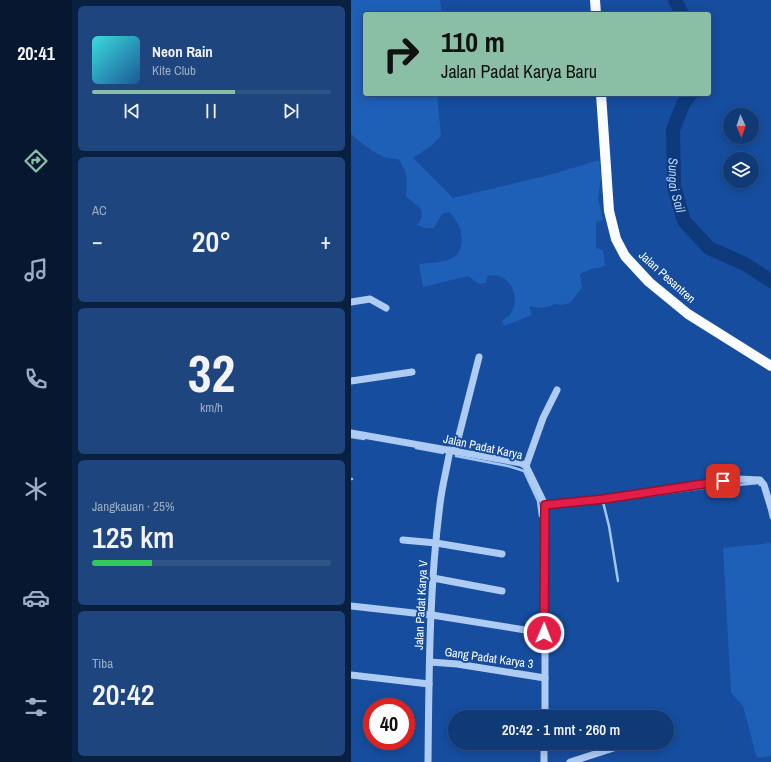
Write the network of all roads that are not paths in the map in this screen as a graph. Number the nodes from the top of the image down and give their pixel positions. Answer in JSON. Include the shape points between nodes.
{"nodes":[{"id":1,"x":595,"y":0,"type":"edge"},
{"id":2,"x":596,"y":12,"type":"edge"},
{"id":3,"x":601,"y":96,"type":"edge"},
{"id":4,"x":351,"y":302,"type":"edge"},
{"id":5,"x":386,"y":308,"type":"dead end"},
{"id":6,"x":479,"y":357,"type":"dead end"},
{"id":7,"x":771,"y":366,"type":"edge"},
{"id":8,"x":412,"y":372,"type":"dead end"},
{"id":9,"x":351,"y":381,"type":"edge"},
{"id":10,"x":557,"y":390,"type":"dead end"},
{"id":11,"x":351,"y":433,"type":"edge"},
{"id":12,"x":453,"y":451,"type":"junction"},
{"id":13,"x":526,"y":466,"type":"junction"},
{"id":14,"x":545,"y":505,"type":"junction"},
{"id":15,"x":771,"y":508,"type":"edge"},
{"id":16,"x":403,"y":540,"type":"dead end"},
{"id":17,"x":436,"y":543,"type":"junction"},
{"id":18,"x":502,"y":554,"type":"dead end"},
{"id":19,"x":433,"y":578,"type":"junction"},
{"id":20,"x":502,"y":591,"type":"dead end"},
{"id":21,"x":351,"y":606,"type":"edge"},
{"id":22,"x":432,"y":616,"type":"junction"},
{"id":23,"x":544,"y":633,"type":"junction"},
{"id":24,"x":430,"y":662,"type":"junction"},
{"id":25,"x":351,"y":675,"type":"edge"},
{"id":26,"x":545,"y":678,"type":"junction"},
{"id":27,"x":429,"y":684,"type":"junction"},
{"id":28,"x":545,"y":710,"type":"edge"},
{"id":29,"x":544,"y":750,"type":"edge"},
{"id":30,"x":607,"y":750,"type":"edge"},
{"id":31,"x":428,"y":762,"type":"edge"},
{"id":32,"x":544,"y":762,"type":"edge"},
{"id":33,"x":570,"y":762,"type":"edge"}],
"edges":[{"from":1,"to":2,"type":"main road"},
{"from":3,"to":7,"type":"main road","name":"Jalan Pesantren","via":[[609,211],[616,239],[625,256],[649,282],[688,314]]},
{"from":4,"to":5,"type":"street","via":[[370,299]]},
{"from":6,"to":12,"type":"street","name":"Jalan Padat Karya V"},
{"from":8,"to":9,"type":"street"},
{"from":10,"to":13,"type":"street","via":[[543,418]]},
{"from":11,"to":12,"type":"street","name":"Jalan Padat Karya"},
{"from":12,"to":13,"type":"street","name":"Jalan Padat Karya"},
{"from":12,"to":17,"type":"street","name":"Jalan Padat Karya V","via":[[440,503]]},
{"from":13,"to":14,"type":"street","name":"Jalan Padat Karya"},
{"from":14,"to":15,"type":"street","via":[[751,479],[760,480],[764,484]]},
{"from":14,"to":23,"type":"street","name":"Jalan Padat Karya"},
{"from":16,"to":17,"type":"street"},
{"from":17,"to":18,"type":"street"},
{"from":17,"to":19,"type":"street","name":"Jalan Padat Karya V"},
{"from":19,"to":20,"type":"street"},
{"from":19,"to":22,"type":"street","name":"Jalan Padat Karya V"},
{"from":21,"to":22,"type":"street"},
{"from":22,"to":23,"type":"street"},
{"from":22,"to":24,"type":"street","name":"Jalan Padat Karya V"},
{"from":23,"to":26,"type":"street","name":"Jalan Padat Karya"},
{"from":24,"to":26,"type":"street","name":"Gang Padat Karya 3"},
{"from":24,"to":27,"type":"street","name":"Jalan Padat Karya V"},
{"from":25,"to":27,"type":"street"},
{"from":26,"to":28,"type":"street","name":"Jalan Padat Karya"},
{"from":27,"to":31,"type":"street","name":"Jalan Padat Karya V"},
{"from":29,"to":32,"type":"street"},
{"from":30,"to":33,"type":"street"}]}
